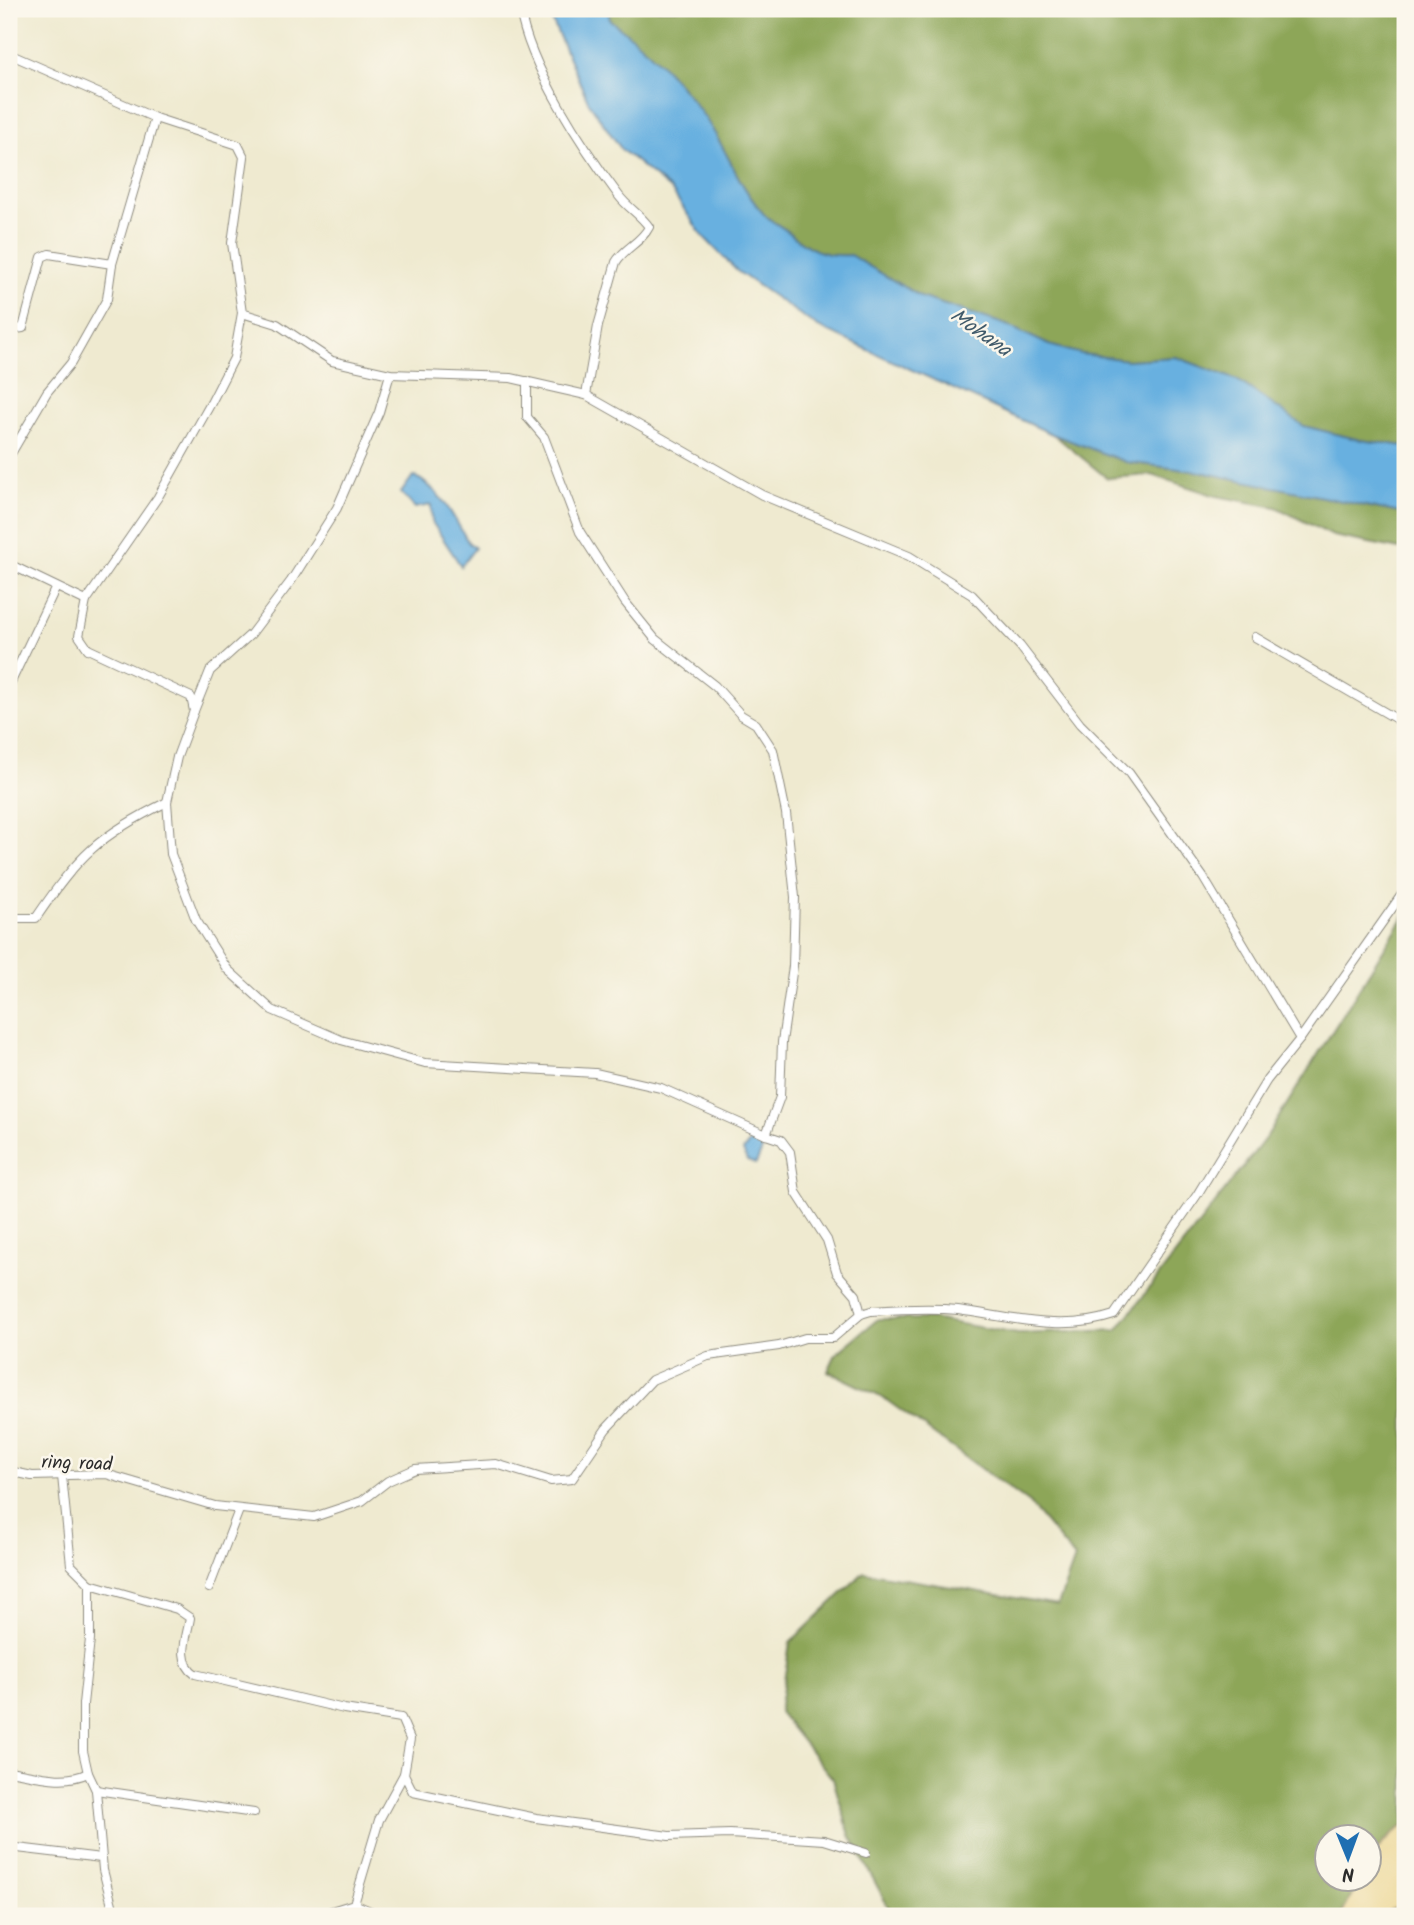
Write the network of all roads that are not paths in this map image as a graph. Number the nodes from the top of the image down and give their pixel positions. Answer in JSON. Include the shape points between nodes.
{"nodes":[{"id":1,"x":520,"y":9,"type":"edge"},
{"id":2,"x":9,"y":54,"type":"edge"},
{"id":3,"x":155,"y":118,"type":"junction"},
{"id":4,"x":112,"y":264,"type":"junction"},
{"id":5,"x":242,"y":313,"type":"junction"},
{"id":6,"x":9,"y":330,"type":"edge"},
{"id":7,"x":390,"y":374,"type":"junction"},
{"id":8,"x":527,"y":382,"type":"junction"},
{"id":9,"x":586,"y":395,"type":"junction"},
{"id":10,"x":9,"y":457,"type":"edge"},
{"id":11,"x":9,"y":565,"type":"edge"},
{"id":12,"x":55,"y":587,"type":"junction"},
{"id":13,"x":86,"y":601,"type":"junction"},
{"id":14,"x":1255,"y":638,"type":"dead end"},
{"id":15,"x":9,"y":686,"type":"edge"},
{"id":16,"x":194,"y":711,"type":"junction"},
{"id":17,"x":1405,"y":724,"type":"edge"},
{"id":18,"x":167,"y":802,"type":"junction"},
{"id":19,"x":1405,"y":890,"type":"edge"},
{"id":20,"x":9,"y":918,"type":"edge"},
{"id":21,"x":1300,"y":1040,"type":"junction"},
{"id":22,"x":766,"y":1135,"type":"junction"},
{"id":23,"x":861,"y":1314,"type":"junction"},
{"id":24,"x":9,"y":1471,"type":"edge"},
{"id":25,"x":62,"y":1476,"type":"junction"},
{"id":26,"x":239,"y":1510,"type":"junction"},
{"id":27,"x":90,"y":1584,"type":"junction"},
{"id":28,"x":209,"y":1588,"type":"dead end"},
{"id":29,"x":9,"y":1771,"type":"edge"},
{"id":30,"x":88,"y":1773,"type":"junction"},
{"id":31,"x":404,"y":1774,"type":"junction"},
{"id":32,"x":96,"y":1790,"type":"junction"},
{"id":33,"x":254,"y":1813,"type":"dead end"},
{"id":34,"x":9,"y":1847,"type":"edge"},
{"id":35,"x":866,"y":1853,"type":"dead end"},
{"id":36,"x":101,"y":1858,"type":"junction"},
{"id":37,"x":354,"y":1905,"type":"junction"},
{"id":38,"x":115,"y":1916,"type":"edge"},
{"id":39,"x":315,"y":1916,"type":"edge"},
{"id":40,"x":382,"y":1916,"type":"edge"}],
"edges":[{"from":1,"to":9,"type":"street","via":[[533,51],[576,133],[624,203],[649,227],[644,238],[621,253],[616,262]]},
{"from":2,"to":3,"type":"street"},
{"from":3,"to":4,"type":"street"},
{"from":3,"to":5,"type":"street","via":[[239,145],[244,157],[232,243]]},
{"from":4,"to":6,"type":"street","via":[[49,254],[42,257],[23,328]]},
{"from":4,"to":10,"type":"street","via":[[107,299],[89,334],[47,392]]},
{"from":5,"to":7,"type":"street","via":[[277,324],[332,361]]},
{"from":5,"to":13,"type":"street","via":[[234,358],[211,403],[158,497]]},
{"from":7,"to":8,"type":"street","via":[[487,376]]},
{"from":7,"to":16,"type":"street","via":[[379,412],[337,508],[291,582],[259,623],[210,671]]},
{"from":8,"to":9,"type":"street"},
{"from":8,"to":22,"type":"street","via":[[527,417],[544,437],[580,532],[625,602],[655,639],[756,724],[773,750],[786,813],[795,897],[780,1097]]},
{"from":9,"to":21,"type":"street","via":[[762,495],[909,556],[972,595],[1020,646],[1080,724],[1129,773],[1203,877]]},
{"from":11,"to":12,"type":"street"},
{"from":12,"to":13,"type":"street"},
{"from":12,"to":15,"type":"street"},
{"from":13,"to":16,"type":"street","via":[[79,636],[88,649],[191,696]]},
{"from":14,"to":17,"type":"street"},
{"from":16,"to":18,"type":"street"},
{"from":18,"to":20,"type":"street","via":[[90,847],[36,919]]},
{"from":18,"to":22,"type":"street","via":[[171,854],[197,920],[227,969],[272,1010],[341,1040],[425,1063],[595,1073],[661,1088]]},
{"from":19,"to":21,"type":"street"},
{"from":21,"to":23,"type":"street","via":[[1267,1080],[1197,1195],[1114,1315],[1061,1325],[958,1310],[893,1309]]},
{"from":22,"to":23,"type":"street","via":[[781,1140],[790,1152],[796,1192],[827,1240],[837,1273],[856,1295]]},
{"from":23,"to":26,"type":"street","name":"ring road","via":[[832,1338],[805,1338],[708,1356],[652,1380],[606,1429],[572,1479],[551,1481],[496,1464],[415,1469],[388,1481],[362,1501],[314,1517]]},
{"from":24,"to":25,"type":"street","name":"ring road"},
{"from":25,"to":26,"type":"street","name":"ring road","via":[[106,1474]]},
{"from":25,"to":27,"type":"street","via":[[71,1565]]},
{"from":26,"to":28,"type":"street"},
{"from":27,"to":30,"type":"street","via":[[83,1721]]},
{"from":27,"to":31,"type":"street","via":[[177,1609],[190,1618],[183,1659],[195,1674],[401,1718],[410,1738]]},
{"from":29,"to":30,"type":"street","via":[[63,1779]]},
{"from":30,"to":32,"type":"street"},
{"from":31,"to":35,"type":"street","via":[[413,1792],[536,1818],[669,1836],[730,1834],[824,1840]]},
{"from":31,"to":37,"type":"street","via":[[379,1820]]},
{"from":32,"to":33,"type":"street"},
{"from":32,"to":36,"type":"street"},
{"from":34,"to":36,"type":"street"},
{"from":36,"to":38,"type":"street"},
{"from":37,"to":39,"type":"street"},
{"from":37,"to":40,"type":"street"}]}
